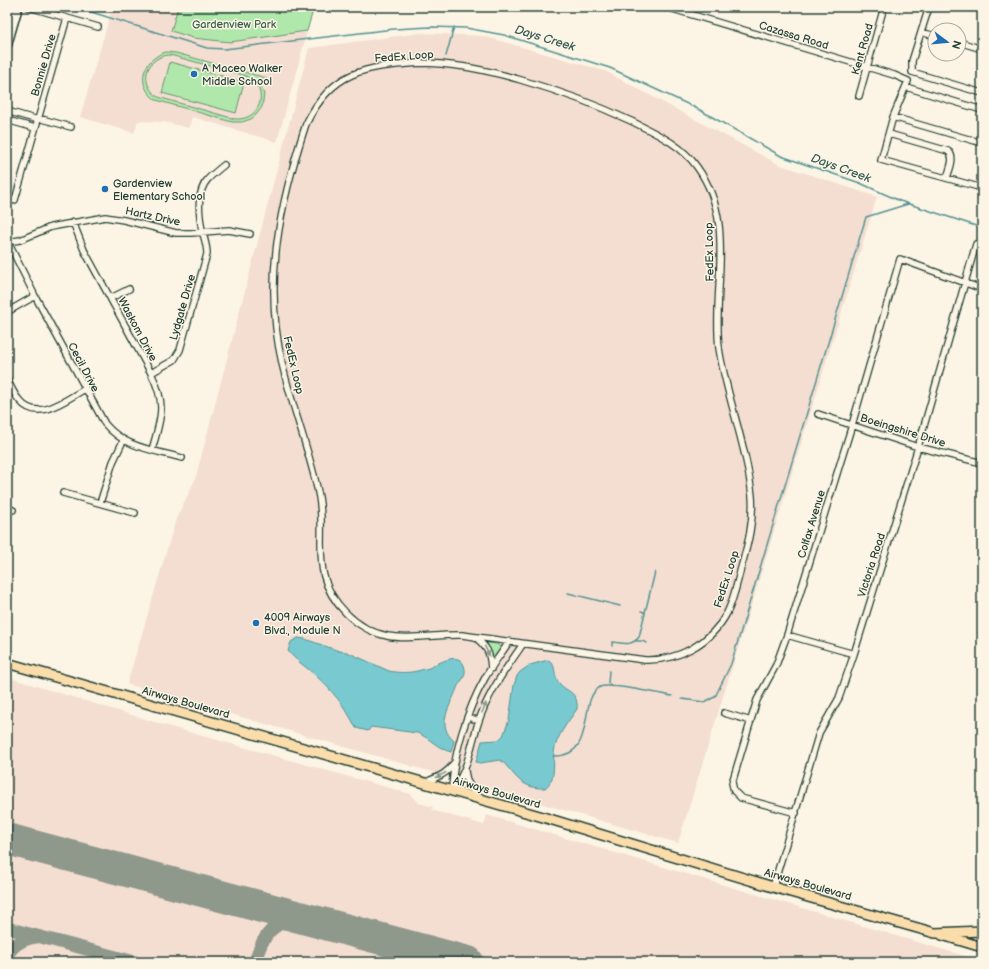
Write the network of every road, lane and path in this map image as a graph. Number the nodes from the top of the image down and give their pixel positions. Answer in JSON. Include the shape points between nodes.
{"nodes":[{"id":1,"x":18,"y":7,"type":"edge"},
{"id":2,"x":29,"y":7,"type":"edge"},
{"id":3,"x":666,"y":7,"type":"edge"},
{"id":4,"x":884,"y":7,"type":"edge"},
{"id":5,"x":929,"y":7,"type":"edge"},
{"id":6,"x":677,"y":9,"type":"edge"},
{"id":7,"x":67,"y":18,"type":"junction"},
{"id":8,"x":98,"y":27,"type":"dead end"},
{"id":9,"x":921,"y":32,"type":"junction"},
{"id":10,"x":927,"y":34,"type":"edge"},
{"id":11,"x":967,"y":44,"type":"edge"},
{"id":12,"x":7,"y":45,"type":"edge"},
{"id":13,"x":982,"y":49,"type":"edge"},
{"id":14,"x":867,"y":67,"type":"junction"},
{"id":15,"x":906,"y":88,"type":"junction"},
{"id":16,"x":982,"y":94,"type":"edge"},
{"id":17,"x":859,"y":96,"type":"dead end"},
{"id":18,"x":982,"y":108,"type":"edge"},
{"id":19,"x":7,"y":111,"type":"edge"},
{"id":20,"x":893,"y":117,"type":"junction"},
{"id":21,"x":38,"y":119,"type":"junction"},
{"id":22,"x":7,"y":120,"type":"edge"},
{"id":23,"x":71,"y":127,"type":"dead end"},
{"id":24,"x":35,"y":128,"type":"junction"},
{"id":25,"x":889,"y":134,"type":"junction"},
{"id":26,"x":982,"y":143,"type":"edge"},
{"id":27,"x":224,"y":165,"type":"dead end"},
{"id":28,"x":947,"y":178,"type":"junction"},
{"id":29,"x":982,"y":188,"type":"edge"},
{"id":30,"x":7,"y":202,"type":"edge"},
{"id":31,"x":73,"y":222,"type":"junction"},
{"id":32,"x":202,"y":232,"type":"junction"},
{"id":33,"x":250,"y":234,"type":"dead end"},
{"id":34,"x":8,"y":242,"type":"edge"},
{"id":35,"x":976,"y":244,"type":"dead end"},
{"id":36,"x":965,"y":282,"type":"junction"},
{"id":37,"x":129,"y":289,"type":"dead end"},
{"id":38,"x":982,"y":289,"type":"edge"},
{"id":39,"x":35,"y":296,"type":"junction"},
{"id":40,"x":111,"y":298,"type":"junction"},
{"id":41,"x":7,"y":312,"type":"edge"},
{"id":42,"x":151,"y":373,"type":"junction"},
{"id":43,"x":7,"y":380,"type":"edge"},
{"id":44,"x":85,"y":389,"type":"junction"},
{"id":45,"x":818,"y":414,"type":"dead end"},
{"id":46,"x":852,"y":425,"type":"junction"},
{"id":47,"x":124,"y":441,"type":"junction"},
{"id":48,"x":918,"y":447,"type":"junction"},
{"id":49,"x":152,"y":450,"type":"junction"},
{"id":50,"x":182,"y":458,"type":"dead end"},
{"id":51,"x":981,"y":461,"type":"edge"},
{"id":52,"x":63,"y":493,"type":"dead end"},
{"id":53,"x":100,"y":503,"type":"junction"},
{"id":54,"x":135,"y":513,"type":"dead end"},
{"id":55,"x":787,"y":635,"type":"junction"},
{"id":56,"x":475,"y":637,"type":"junction"},
{"id":57,"x":509,"y":642,"type":"junction"},
{"id":58,"x":523,"y":644,"type":"junction"},
{"id":59,"x":854,"y":654,"type":"junction"},
{"id":60,"x":7,"y":663,"type":"edge"},
{"id":61,"x":491,"y":670,"type":"junction"},
{"id":62,"x":724,"y":713,"type":"dead end"},
{"id":63,"x":468,"y":717,"type":"junction"},
{"id":64,"x":479,"y":721,"type":"junction"},
{"id":65,"x":751,"y":721,"type":"junction"},
{"id":66,"x":454,"y":762,"type":"junction"},
{"id":67,"x":465,"y":770,"type":"junction"},
{"id":68,"x":423,"y":783,"type":"junction"},
{"id":69,"x":452,"y":791,"type":"junction"},
{"id":70,"x":478,"y":799,"type":"junction"},
{"id":71,"x":796,"y":813,"type":"junction"},
{"id":72,"x":773,"y":887,"type":"junction"},
{"id":73,"x":982,"y":931,"type":"edge"},
{"id":74,"x":934,"y":933,"type":"junction"},
{"id":75,"x":982,"y":946,"type":"edge"}],
"edges":[{"from":1,"to":12,"type":"main road"},
{"from":2,"to":7,"type":"street"},
{"from":3,"to":6,"type":"street","name":"Cazassa Road"},
{"from":4,"to":14,"type":"street","name":"Kent Road"},
{"from":5,"to":9,"type":"street"},
{"from":6,"to":14,"type":"street","name":"Cazassa Road"},
{"from":7,"to":8,"type":"street"},
{"from":7,"to":21,"type":"street","name":"Bonnie Drive"},
{"from":9,"to":10,"type":"street"},
{"from":9,"to":16,"type":"street","via":[[912,61],[912,72]]},
{"from":11,"to":13,"type":"street"},
{"from":14,"to":15,"type":"street","name":"Cazassa Road","via":[[908,81]]},
{"from":14,"to":17,"type":"street","name":"Kent Road"},
{"from":15,"to":18,"type":"street"},
{"from":15,"to":20,"type":"street"},
{"from":19,"to":21,"type":"street"},
{"from":20,"to":25,"type":"street"},
{"from":20,"to":26,"type":"street"},
{"from":21,"to":23,"type":"street"},
{"from":21,"to":24,"type":"street","name":"Bonnie Drive"},
{"from":22,"to":24,"type":"street"},
{"from":24,"to":30,"type":"street","name":"Bonnie Drive","via":[[15,200]]},
{"from":25,"to":28,"type":"street","via":[[951,153]]},
{"from":25,"to":28,"type":"street","via":[[881,160]]},
{"from":27,"to":32,"type":"street","name":"Lydgate Drive","via":[[208,180],[201,191],[199,208]]},
{"from":28,"to":29,"type":"street"},
{"from":31,"to":32,"type":"street","name":"Hartz Drive","via":[[111,218],[169,232]]},
{"from":31,"to":34,"type":"street","name":"Hartz Drive"},
{"from":31,"to":40,"type":"street","name":"Waskom Drive","via":[[84,250]]},
{"from":32,"to":33,"type":"street","name":"Hartz Drive","via":[[228,230]]},
{"from":32,"to":42,"type":"street","name":"Lydgate Drive","via":[[206,244],[206,259],[180,350],[174,360]]},
{"from":34,"to":39,"type":"street","name":"Cecil Drive"},
{"from":35,"to":36,"type":"street","name":"Victoria Road"},
{"from":36,"to":38,"type":"street"},
{"from":36,"to":46,"type":"street","name":"Colfax Avenue","via":[[900,259]]},
{"from":36,"to":48,"type":"street","name":"Victoria Road"},
{"from":37,"to":40,"type":"street"},
{"from":39,"to":41,"type":"street"},
{"from":39,"to":44,"type":"street","name":"Cecil Drive"},
{"from":40,"to":42,"type":"street","name":"Waskom Drive"},
{"from":42,"to":49,"type":"street","name":"Waskom Drive","via":[[162,404]]},
{"from":43,"to":44,"type":"street","via":[[20,401],[27,407],[37,410],[50,408]]},
{"from":44,"to":47,"type":"street","name":"Cecil Drive","via":[[105,424]]},
{"from":45,"to":46,"type":"street","name":"Boeingshire Drive"},
{"from":46,"to":48,"type":"street","name":"Boeingshire Drive"},
{"from":46,"to":55,"type":"street","name":"Colfax Avenue"},
{"from":47,"to":49,"type":"street","name":"Cecil Drive"},
{"from":47,"to":53,"type":"street","via":[[113,462]]},
{"from":48,"to":51,"type":"street","name":"Boeingshire Drive"},
{"from":48,"to":59,"type":"street","name":"Victoria Road"},
{"from":49,"to":50,"type":"street","name":"Cecil Drive"},
{"from":52,"to":53,"type":"street"},
{"from":53,"to":54,"type":"street"},
{"from":55,"to":59,"type":"street"},
{"from":55,"to":65,"type":"street","name":"Colfax Avenue","via":[[776,665],[757,700]]},
{"from":56,"to":57,"type":"street","name":"FedEx Loop"},
{"from":56,"to":58,"type":"street","name":"FedEx Loop","via":[[388,636],[373,632],[360,624],[339,605],[323,574],[318,496],[278,344],[274,301],[276,246],[283,204],[306,124],[328,90],[349,76],[372,68],[420,63],[461,65],[544,86],[599,106],[660,136],[684,153],[702,174],[716,208],[721,233],[719,349],[752,498],[748,542],[727,613],[717,628],[696,646],[659,660]]},
{"from":56,"to":61,"type":"street","one_way":true,"via":[[488,651]]},
{"from":57,"to":58,"type":"street","name":"FedEx Loop"},
{"from":57,"to":61,"type":"street"},
{"from":64,"to":58,"type":"street","one_way":true,"via":[[492,690]]},
{"from":59,"to":71,"type":"street","name":"Victoria Road","via":[[839,698],[820,733]]},
{"from":60,"to":68,"type":"main road","name":"Airways Boulevard"},
{"from":61,"to":63,"type":"street","via":[[478,692]]},
{"from":62,"to":65,"type":"street"},
{"from":63,"to":64,"type":"street"},
{"from":63,"to":66,"type":"street"},
{"from":64,"to":67,"type":"street"},
{"from":65,"to":71,"type":"street","name":"Colfax Avenue","via":[[732,783],[734,791],[742,798]]},
{"from":66,"to":68,"type":"street","one_way":true,"via":[[445,773]]},
{"from":66,"to":69,"type":"street"},
{"from":67,"to":69,"type":"street"},
{"from":67,"to":70,"type":"street","via":[[467,781]]},
{"from":68,"to":69,"type":"main road","name":"Airways Boulevard"},
{"from":69,"to":70,"type":"main road","name":"Airways Boulevard"},
{"from":70,"to":72,"type":"main road","name":"Airways Boulevard"},
{"from":71,"to":72,"type":"street","name":"Victoria Road"},
{"from":72,"to":74,"type":"main road","name":"Airways Boulevard"},
{"from":73,"to":74,"type":"main road","name":"Airways Boulevard"},
{"from":74,"to":75,"type":"main road"}]}
